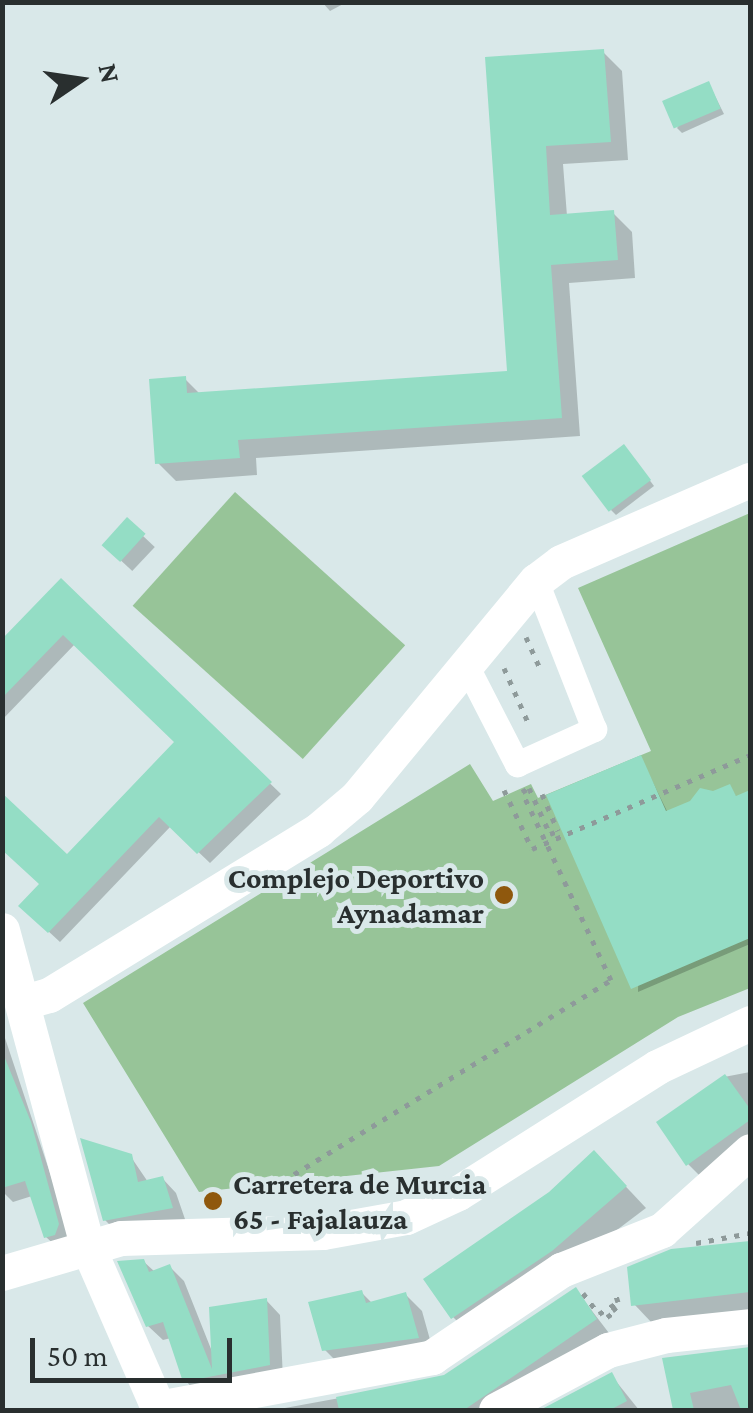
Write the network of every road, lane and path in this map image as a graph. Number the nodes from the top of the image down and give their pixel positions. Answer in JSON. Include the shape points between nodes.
{"nodes":[{"id":1,"x":750,"y":480,"type":"edge"},
{"id":2,"x":536,"y":581,"type":"junction"},
{"id":3,"x":523,"y":629,"type":"dead end"},
{"id":4,"x":483,"y":662,"type":"junction"},
{"id":5,"x":546,"y":682,"type":"dead end"},
{"id":6,"x":531,"y":730,"type":"dead end"},
{"id":7,"x":750,"y":754,"type":"edge"},
{"id":8,"x":504,"y":790,"type":"dead end"},
{"id":9,"x":542,"y":794,"type":"dead end"},
{"id":10,"x":546,"y":844,"type":"junction"},
{"id":11,"x":2,"y":930,"type":"edge"},
{"id":12,"x":24,"y":1002,"type":"junction"},
{"id":13,"x":750,"y":1024,"type":"edge"},
{"id":14,"x":750,"y":1152,"type":"edge"},
{"id":15,"x":283,"y":1181,"type":"dead end"},
{"id":16,"x":750,"y":1233,"type":"edge"},
{"id":17,"x":690,"y":1244,"type":"dead end"},
{"id":18,"x":88,"y":1245,"type":"junction"},
{"id":19,"x":2,"y":1272,"type":"edge"},
{"id":20,"x":579,"y":1288,"type":"dead end"},
{"id":21,"x":616,"y":1296,"type":"dead end"},
{"id":22,"x":750,"y":1326,"type":"edge"},
{"id":23,"x":158,"y":1409,"type":"edge"},
{"id":24,"x":496,"y":1410,"type":"edge"}],
"edges":[{"from":1,"to":2,"type":"street","via":[[562,562]]},
{"from":2,"to":4,"type":"street"},
{"from":2,"to":4,"type":"street","via":[[595,716],[594,730],[517,764]]},
{"from":3,"to":5,"type":"path"},
{"from":4,"to":6,"type":"path"},
{"from":4,"to":12,"type":"street","via":[[358,798],[318,830],[48,995]]},
{"from":7,"to":10,"type":"path"},
{"from":8,"to":10,"type":"path","via":[[532,849]]},
{"from":9,"to":10,"type":"path","via":[[558,831],[550,834],[529,788],[522,792]]},
{"from":10,"to":15,"type":"path","via":[[611,980]]},
{"from":11,"to":12,"type":"street"},
{"from":12,"to":18,"type":"street"},
{"from":13,"to":18,"type":"street","via":[[657,1067],[458,1192],[406,1216],[323,1232],[152,1235]]},
{"from":14,"to":23,"type":"street","via":[[672,1223],[560,1270],[432,1357]]},
{"from":16,"to":17,"type":"path"},
{"from":18,"to":19,"type":"street"},
{"from":18,"to":23,"type":"street"},
{"from":20,"to":21,"type":"path","via":[[599,1314],[613,1309]]},
{"from":22,"to":24,"type":"street","via":[[666,1335],[608,1350]]}]}
